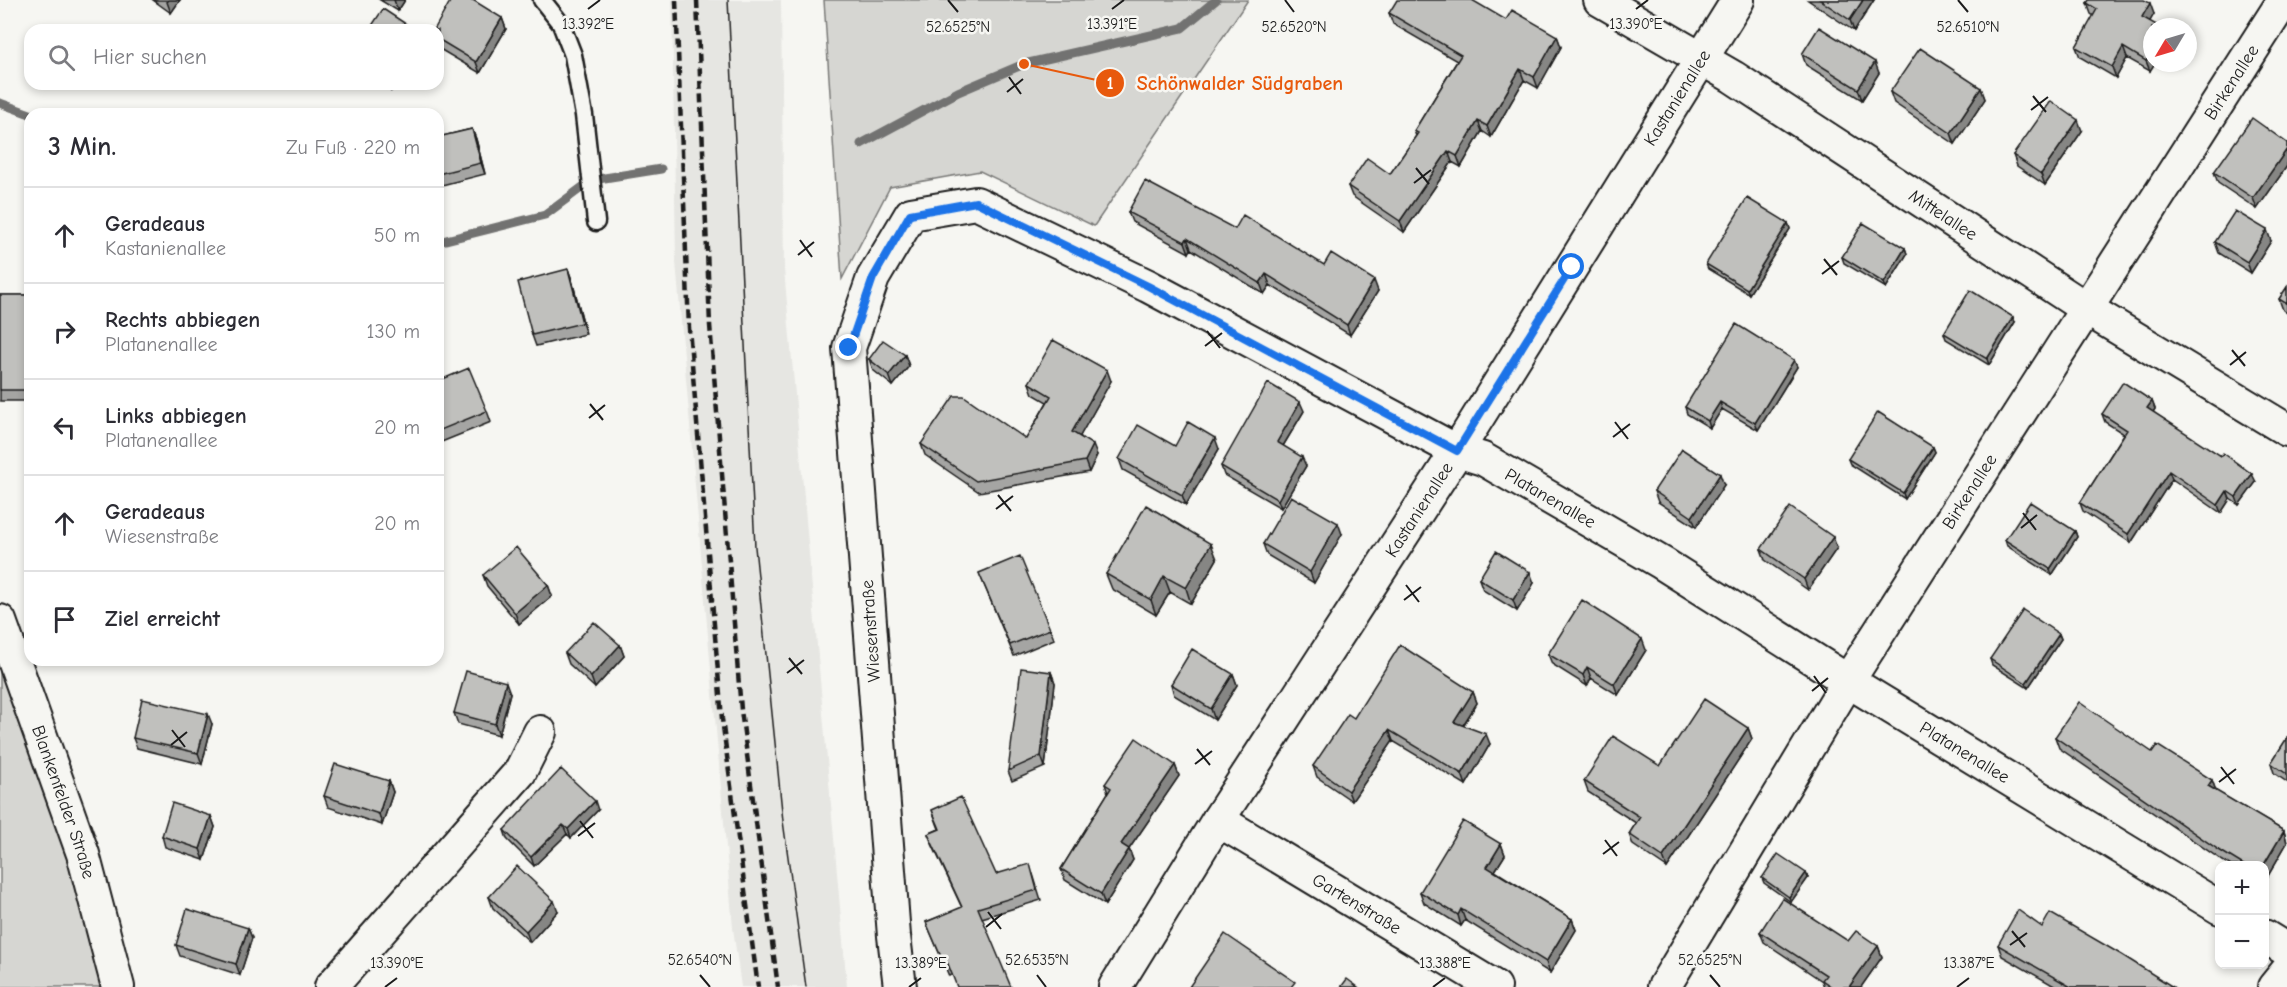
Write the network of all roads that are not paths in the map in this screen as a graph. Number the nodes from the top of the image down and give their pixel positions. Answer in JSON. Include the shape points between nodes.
{"nodes":[{"id":1,"x":542,"y":0,"type":"edge"},
{"id":2,"x":1600,"y":0,"type":"edge"},
{"id":3,"x":1738,"y":0,"type":"edge"},
{"id":4,"x":2284,"y":0,"type":"edge"},
{"id":5,"x":1700,"y":59,"type":"junction"},
{"id":6,"x":596,"y":222,"type":"dead end"},
{"id":7,"x":873,"y":278,"type":"joint"},
{"id":8,"x":2087,"y":309,"type":"junction"},
{"id":9,"x":2287,"y":430,"type":"edge"},
{"id":10,"x":1457,"y":451,"type":"junction"},
{"id":11,"x":0,"y":621,"type":"edge"},
{"id":12,"x":1848,"y":681,"type":"junction"},
{"id":13,"x":540,"y":732,"type":"dead end"},
{"id":14,"x":1218,"y":820,"type":"junction"},
{"id":15,"x":2215,"y":905,"type":"edge"},
{"id":16,"x":2269,"y":939,"type":"edge"},
{"id":17,"x":2287,"y":950,"type":"edge"},
{"id":18,"x":2287,"y":971,"type":"edge"},
{"id":19,"x":118,"y":987,"type":"edge"},
{"id":20,"x":331,"y":987,"type":"edge"},
{"id":21,"x":900,"y":987,"type":"edge"},
{"id":22,"x":1115,"y":987,"type":"edge"},
{"id":23,"x":1495,"y":987,"type":"edge"},
{"id":24,"x":1664,"y":987,"type":"edge"},
{"id":25,"x":2274,"y":987,"type":"edge"}],
"edges":[{"from":1,"to":6,"type":"lane","via":[[561,24],[573,55]]},
{"from":2,"to":5,"type":"street","name":"Mittelallee"},
{"from":3,"to":5,"type":"street","name":"Kastanienallee"},
{"from":4,"to":8,"type":"street","name":"Birkenallee"},
{"from":5,"to":8,"type":"street","name":"Mittelallee"},
{"from":5,"to":10,"type":"street","name":"Kastanienallee"},
{"from":7,"to":10,"type":"street","name":"Platanenallee","via":[[910,214],[976,202],[1148,286]]},
{"from":7,"to":21,"type":"street","name":"Wiesenstraße","via":[[849,348]]},
{"from":8,"to":9,"type":"street","name":"Mittelallee"},
{"from":8,"to":12,"type":"street","name":"Birkenallee"},
{"from":10,"to":12,"type":"street","name":"Platanenallee","via":[[1483,459],[1662,563]]},
{"from":10,"to":14,"type":"street","name":"Kastanienallee"},
{"from":11,"to":19,"type":"street","name":"Blankenfelder Straße","via":[[83,854]]},
{"from":12,"to":15,"type":"street","name":"Platanenallee"},
{"from":12,"to":24,"type":"street","name":"Birkenallee"},
{"from":13,"to":20,"type":"street","via":[[520,772]]},
{"from":14,"to":22,"type":"street","name":"Kastanienallee"},
{"from":14,"to":23,"type":"street","name":"Gartenstraße"},
{"from":16,"to":17,"type":"street"},
{"from":18,"to":25,"type":"street"}]}
